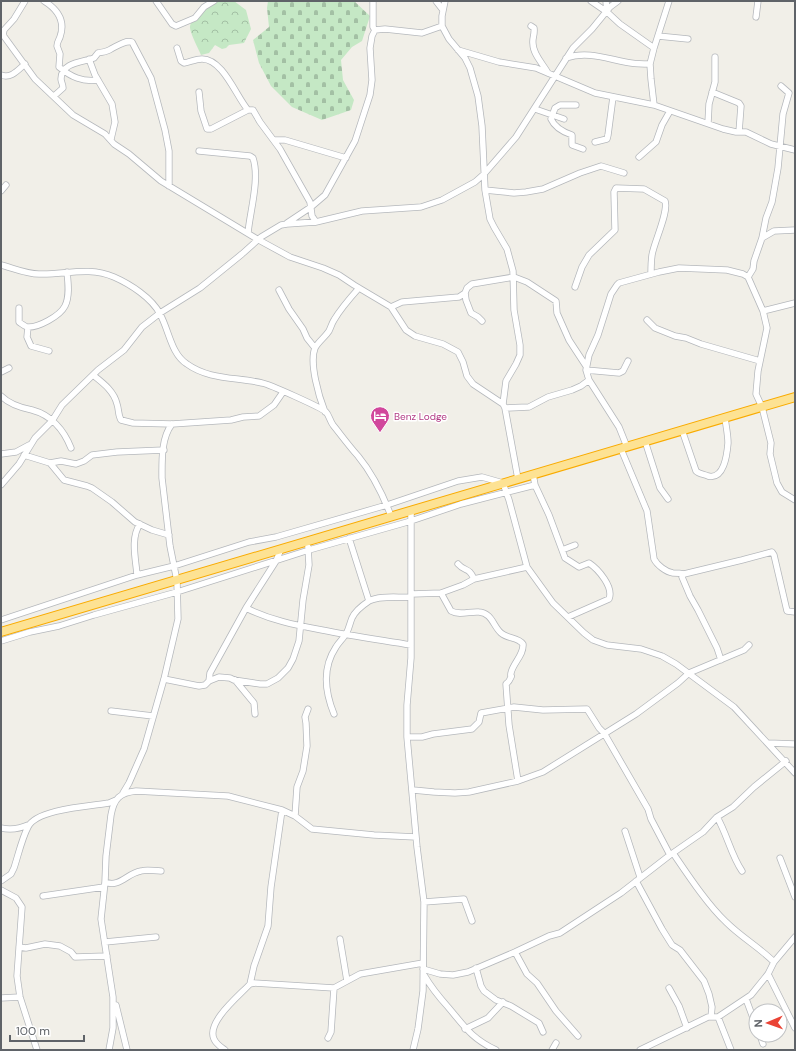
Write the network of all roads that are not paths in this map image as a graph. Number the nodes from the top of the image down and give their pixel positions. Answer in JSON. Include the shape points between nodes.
{"nodes":[{"id":1,"x":25,"y":1,"type":"edge"},
{"id":2,"x":44,"y":1,"type":"edge"},
{"id":3,"x":156,"y":1,"type":"edge"},
{"id":4,"x":214,"y":1,"type":"edge"},
{"id":5,"x":373,"y":1,"type":"edge"},
{"id":6,"x":436,"y":1,"type":"edge"},
{"id":7,"x":445,"y":1,"type":"edge"},
{"id":8,"x":591,"y":1,"type":"edge"},
{"id":9,"x":606,"y":1,"type":"edge"},
{"id":10,"x":618,"y":1,"type":"edge"},
{"id":11,"x":669,"y":1,"type":"edge"},
{"id":12,"x":758,"y":1,"type":"edge"},
{"id":13,"x":443,"y":10,"type":"junction"},
{"id":14,"x":607,"y":12,"type":"junction"},
{"id":15,"x":756,"y":17,"type":"dead end"},
{"id":16,"x":442,"y":26,"type":"junction"},
{"id":17,"x":531,"y":26,"type":"dead end"},
{"id":18,"x":375,"y":30,"type":"junction"},
{"id":19,"x":2,"y":34,"type":"edge"},
{"id":20,"x":658,"y":36,"type":"junction"},
{"id":21,"x":688,"y":39,"type":"dead end"},
{"id":22,"x":177,"y":48,"type":"dead end"},
{"id":23,"x":654,"y":48,"type":"junction"},
{"id":24,"x":458,"y":50,"type":"junction"},
{"id":25,"x":715,"y":57,"type":"dead end"},
{"id":26,"x":566,"y":58,"type":"junction"},
{"id":27,"x":89,"y":60,"type":"junction"},
{"id":28,"x":25,"y":64,"type":"junction"},
{"id":29,"x":650,"y":64,"type":"junction"},
{"id":30,"x":64,"y":70,"type":"junction"},
{"id":31,"x":548,"y":73,"type":"junction"},
{"id":32,"x":1,"y":75,"type":"edge"},
{"id":33,"x":554,"y":77,"type":"junction"},
{"id":34,"x":98,"y":80,"type":"junction"},
{"id":35,"x":781,"y":86,"type":"dead end"},
{"id":36,"x":199,"y":92,"type":"dead end"},
{"id":37,"x":712,"y":92,"type":"junction"},
{"id":38,"x":54,"y":96,"type":"junction"},
{"id":39,"x":613,"y":97,"type":"junction"},
{"id":40,"x":576,"y":105,"type":"dead end"},
{"id":41,"x":654,"y":105,"type":"junction"},
{"id":42,"x":535,"y":109,"type":"junction"},
{"id":43,"x":248,"y":110,"type":"junction"},
{"id":44,"x":670,"y":111,"type":"junction"},
{"id":45,"x":552,"y":116,"type":"junction"},
{"id":46,"x":564,"y":119,"type":"dead end"},
{"id":47,"x":708,"y":123,"type":"junction"},
{"id":48,"x":739,"y":132,"type":"junction"},
{"id":49,"x":111,"y":139,"type":"junction"},
{"id":50,"x":275,"y":140,"type":"junction"},
{"id":51,"x":595,"y":142,"type":"dead end"},
{"id":52,"x":779,"y":146,"type":"junction"},
{"id":53,"x":583,"y":149,"type":"dead end"},
{"id":54,"x":795,"y":150,"type":"edge"},
{"id":55,"x":199,"y":151,"type":"dead end"},
{"id":56,"x":639,"y":157,"type":"dead end"},
{"id":57,"x":346,"y":158,"type":"junction"},
{"id":58,"x":624,"y":173,"type":"dead end"},
{"id":59,"x":484,"y":174,"type":"junction"},
{"id":60,"x":6,"y":185,"type":"dead end"},
{"id":61,"x":168,"y":186,"type":"junction"},
{"id":62,"x":485,"y":190,"type":"junction"},
{"id":63,"x":1,"y":191,"type":"edge"},
{"id":64,"x":311,"y":207,"type":"junction"},
{"id":65,"x":316,"y":222,"type":"junction"},
{"id":66,"x":281,"y":225,"type":"junction"},
{"id":67,"x":795,"y":230,"type":"edge"},
{"id":68,"x":248,"y":233,"type":"junction"},
{"id":69,"x":762,"y":238,"type":"junction"},
{"id":70,"x":257,"y":240,"type":"junction"},
{"id":71,"x":1,"y":265,"type":"edge"},
{"id":72,"x":67,"y":272,"type":"junction"},
{"id":73,"x":651,"y":274,"type":"junction"},
{"id":74,"x":514,"y":277,"type":"junction"},
{"id":75,"x":748,"y":277,"type":"junction"},
{"id":76,"x":575,"y":287,"type":"dead end"},
{"id":77,"x":359,"y":288,"type":"junction"},
{"id":78,"x":279,"y":290,"type":"dead end"},
{"id":79,"x":465,"y":293,"type":"junction"},
{"id":80,"x":795,"y":303,"type":"edge"},
{"id":81,"x":391,"y":307,"type":"junction"},
{"id":82,"x":18,"y":308,"type":"dead end"},
{"id":83,"x":763,"y":311,"type":"junction"},
{"id":84,"x":160,"y":313,"type":"junction"},
{"id":85,"x":647,"y":320,"type":"dead end"},
{"id":86,"x":482,"y":321,"type":"dead end"},
{"id":87,"x":28,"y":327,"type":"junction"},
{"id":88,"x":315,"y":348,"type":"junction"},
{"id":89,"x":48,"y":351,"type":"dead end"},
{"id":90,"x":628,"y":361,"type":"dead end"},
{"id":91,"x":760,"y":361,"type":"junction"},
{"id":92,"x":9,"y":368,"type":"dead end"},
{"id":93,"x":586,"y":368,"type":"junction"},
{"id":94,"x":1,"y":372,"type":"edge"},
{"id":95,"x":93,"y":375,"type":"junction"},
{"id":96,"x":589,"y":380,"type":"junction"},
{"id":97,"x":283,"y":392,"type":"junction"},
{"id":98,"x":1,"y":396,"type":"edge"},
{"id":99,"x":795,"y":397,"type":"edge"},
{"id":100,"x":504,"y":406,"type":"junction"},
{"id":101,"x":762,"y":407,"type":"junction"},
{"id":102,"x":326,"y":412,"type":"junction"},
{"id":103,"x":725,"y":418,"type":"junction"},
{"id":104,"x":52,"y":421,"type":"junction"},
{"id":105,"x":172,"y":424,"type":"junction"},
{"id":106,"x":682,"y":430,"type":"junction"},
{"id":107,"x":645,"y":441,"type":"junction"},
{"id":108,"x":30,"y":444,"type":"junction"},
{"id":109,"x":71,"y":448,"type":"dead end"},
{"id":110,"x":624,"y":448,"type":"junction"},
{"id":111,"x":164,"y":450,"type":"junction"},
{"id":112,"x":1,"y":454,"type":"edge"},
{"id":113,"x":24,"y":455,"type":"junction"},
{"id":114,"x":50,"y":463,"type":"junction"},
{"id":115,"x":533,"y":474,"type":"junction"},
{"id":116,"x":518,"y":479,"type":"junction"},
{"id":117,"x":503,"y":484,"type":"junction"},
{"id":118,"x":1,"y":485,"type":"edge"},
{"id":119,"x":535,"y":485,"type":"junction"},
{"id":120,"x":506,"y":493,"type":"junction"},
{"id":121,"x":668,"y":499,"type":"dead end"},
{"id":122,"x":795,"y":500,"type":"edge"},
{"id":123,"x":387,"y":505,"type":"junction"},
{"id":124,"x":411,"y":510,"type":"junction"},
{"id":125,"x":391,"y":516,"type":"junction"},
{"id":126,"x":411,"y":521,"type":"junction"},
{"id":127,"x":140,"y":524,"type":"junction"},
{"id":128,"x":169,"y":535,"type":"junction"},
{"id":129,"x":349,"y":538,"type":"junction"},
{"id":130,"x":307,"y":541,"type":"junction"},
{"id":131,"x":575,"y":546,"type":"dead end"},
{"id":132,"x":282,"y":549,"type":"junction"},
{"id":133,"x":309,"y":550,"type":"junction"},
{"id":134,"x":562,"y":550,"type":"junction"},
{"id":135,"x":276,"y":561,"type":"junction"},
{"id":136,"x":458,"y":564,"type":"dead end"},
{"id":137,"x":174,"y":566,"type":"junction"},
{"id":138,"x":527,"y":567,"type":"junction"},
{"id":139,"x":684,"y":574,"type":"junction"},
{"id":140,"x":137,"y":575,"type":"junction"},
{"id":141,"x":474,"y":579,"type":"junction"},
{"id":142,"x":177,"y":581,"type":"junction"},
{"id":143,"x":177,"y":592,"type":"junction"},
{"id":144,"x":441,"y":592,"type":"junction"},
{"id":145,"x":411,"y":596,"type":"junction"},
{"id":146,"x":369,"y":601,"type":"junction"},
{"id":147,"x":246,"y":608,"type":"junction"},
{"id":148,"x":795,"y":612,"type":"edge"},
{"id":149,"x":568,"y":617,"type":"junction"},
{"id":150,"x":1,"y":620,"type":"edge"},
{"id":151,"x":301,"y":626,"type":"junction"},
{"id":152,"x":1,"y":632,"type":"edge"},
{"id":153,"x":346,"y":635,"type":"junction"},
{"id":154,"x":1,"y":641,"type":"edge"},
{"id":155,"x":410,"y":645,"type":"junction"},
{"id":156,"x":749,"y":645,"type":"dead end"},
{"id":157,"x":721,"y":660,"type":"junction"},
{"id":158,"x":689,"y":673,"type":"junction"},
{"id":159,"x":164,"y":679,"type":"junction"},
{"id":160,"x":234,"y":680,"type":"junction"},
{"id":161,"x":209,"y":681,"type":"junction"},
{"id":162,"x":508,"y":708,"type":"junction"},
{"id":163,"x":308,"y":709,"type":"dead end"},
{"id":164,"x":111,"y":710,"type":"dead end"},
{"id":165,"x":255,"y":714,"type":"dead end"},
{"id":166,"x":334,"y":714,"type":"dead end"},
{"id":167,"x":153,"y":716,"type":"junction"},
{"id":168,"x":604,"y":733,"type":"junction"},
{"id":169,"x":408,"y":737,"type":"junction"},
{"id":170,"x":767,"y":743,"type":"junction"},
{"id":171,"x":795,"y":744,"type":"edge"},
{"id":172,"x":786,"y":761,"type":"junction"},
{"id":173,"x":795,"y":773,"type":"edge"},
{"id":174,"x":518,"y":782,"type":"junction"},
{"id":175,"x":413,"y":790,"type":"junction"},
{"id":176,"x":122,"y":794,"type":"junction"},
{"id":177,"x":116,"y":800,"type":"junction"},
{"id":178,"x":282,"y":810,"type":"junction"},
{"id":179,"x":294,"y":816,"type":"junction"},
{"id":180,"x":717,"y":817,"type":"junction"},
{"id":181,"x":28,"y":826,"type":"junction"},
{"id":182,"x":1,"y":828,"type":"edge"},
{"id":183,"x":625,"y":831,"type":"dead end"},
{"id":184,"x":416,"y":837,"type":"junction"},
{"id":185,"x":671,"y":854,"type":"junction"},
{"id":186,"x":780,"y":858,"type":"dead end"},
{"id":187,"x":160,"y":871,"type":"dead end"},
{"id":188,"x":742,"y":871,"type":"dead end"},
{"id":189,"x":638,"y":879,"type":"junction"},
{"id":190,"x":1,"y":882,"type":"edge"},
{"id":191,"x":104,"y":884,"type":"junction"},
{"id":192,"x":1,"y":890,"type":"edge"},
{"id":193,"x":43,"y":896,"type":"dead end"},
{"id":194,"x":795,"y":897,"type":"edge"},
{"id":195,"x":424,"y":902,"type":"junction"},
{"id":196,"x":472,"y":921,"type":"dead end"},
{"id":197,"x":156,"y":937,"type":"dead end"},
{"id":198,"x":795,"y":937,"type":"edge"},
{"id":199,"x":340,"y":939,"type":"dead end"},
{"id":200,"x":104,"y":942,"type":"junction"},
{"id":201,"x":19,"y":947,"type":"junction"},
{"id":202,"x":515,"y":952,"type":"junction"},
{"id":203,"x":107,"y":956,"type":"junction"},
{"id":204,"x":774,"y":962,"type":"junction"},
{"id":205,"x":476,"y":968,"type":"junction"},
{"id":206,"x":423,"y":969,"type":"junction"},
{"id":207,"x":768,"y":974,"type":"junction"},
{"id":208,"x":347,"y":981,"type":"junction"},
{"id":209,"x":250,"y":984,"type":"junction"},
{"id":210,"x":334,"y":988,"type":"junction"},
{"id":211,"x":669,"y":988,"type":"dead end"},
{"id":212,"x":20,"y":997,"type":"junction"},
{"id":213,"x":113,"y":997,"type":"junction"},
{"id":214,"x":1,"y":998,"type":"edge"},
{"id":215,"x":746,"y":999,"type":"junction"},
{"id":216,"x":502,"y":1002,"type":"junction"},
{"id":217,"x":748,"y":1004,"type":"edge"},
{"id":218,"x":715,"y":1017,"type":"junction"},
{"id":219,"x":687,"y":1028,"type":"junction"},
{"id":220,"x":795,"y":1028,"type":"edge"},
{"id":221,"x":465,"y":1029,"type":"junction"},
{"id":222,"x":543,"y":1032,"type":"dead end"},
{"id":223,"x":578,"y":1036,"type":"dead end"},
{"id":224,"x":328,"y":1038,"type":"dead end"},
{"id":225,"x":556,"y":1043,"type":"dead end"},
{"id":226,"x":37,"y":1050,"type":"edge"},
{"id":227,"x":108,"y":1050,"type":"edge"},
{"id":228,"x":127,"y":1050,"type":"edge"},
{"id":229,"x":225,"y":1050,"type":"edge"},
{"id":230,"x":413,"y":1050,"type":"edge"},
{"id":231,"x":496,"y":1050,"type":"edge"},
{"id":232,"x":552,"y":1050,"type":"edge"},
{"id":233,"x":640,"y":1050,"type":"edge"},
{"id":234,"x":731,"y":1050,"type":"edge"}],
"edges":[{"from":1,"to":19,"type":"street"},
{"from":2,"to":30,"type":"street","via":[[52,6],[61,18],[61,36],[56,46],[60,54],[59,66]]},
{"from":3,"to":4,"type":"street","via":[[176,26],[195,18],[204,7]]},
{"from":5,"to":18,"type":"street"},
{"from":6,"to":13,"type":"street"},
{"from":7,"to":13,"type":"street"},
{"from":8,"to":14,"type":"street"},
{"from":9,"to":14,"type":"street"},
{"from":10,"to":14,"type":"street"},
{"from":11,"to":20,"type":"street"},
{"from":12,"to":15,"type":"street"},
{"from":13,"to":16,"type":"street"},
{"from":14,"to":23,"type":"street"},
{"from":14,"to":26,"type":"street"},
{"from":16,"to":18,"type":"street","via":[[422,33]]},
{"from":16,"to":24,"type":"street"},
{"from":17,"to":31,"type":"street","via":[[535,34],[532,43],[535,52]]},
{"from":18,"to":57,"type":"street","via":[[370,48],[370,95],[357,137]]},
{"from":19,"to":28,"type":"street"},
{"from":20,"to":21,"type":"street"},
{"from":20,"to":23,"type":"street"},
{"from":22,"to":43,"type":"street","via":[[184,63],[204,59],[215,63]]},
{"from":23,"to":29,"type":"street"},
{"from":24,"to":31,"type":"street"},
{"from":24,"to":59,"type":"street","via":[[473,74],[478,96]]},
{"from":25,"to":37,"type":"street","via":[[715,82]]},
{"from":26,"to":29,"type":"street","via":[[577,54]]},
{"from":26,"to":33,"type":"street"},
{"from":27,"to":30,"type":"street","via":[[72,64]]},
{"from":27,"to":34,"type":"street"},
{"from":27,"to":61,"type":"street","via":[[98,52],[132,42],[150,78],[165,130],[169,151]]},
{"from":28,"to":32,"type":"street","via":[[10,75]]},
{"from":28,"to":38,"type":"street","via":[[35,79]]},
{"from":29,"to":41,"type":"street"},
{"from":30,"to":34,"type":"street","via":[[84,81]]},
{"from":30,"to":38,"type":"street","via":[[60,80],[63,88]]},
{"from":31,"to":33,"type":"street"},
{"from":33,"to":39,"type":"street"},
{"from":33,"to":42,"type":"street"},
{"from":34,"to":49,"type":"street","via":[[114,112],[115,122]]},
{"from":35,"to":52,"type":"street","via":[[789,93],[783,114]]},
{"from":36,"to":43,"type":"street","via":[[201,111],[207,129]]},
{"from":37,"to":47,"type":"street"},
{"from":37,"to":48,"type":"street","via":[[739,103]]},
{"from":38,"to":49,"type":"street","via":[[73,115]]},
{"from":39,"to":41,"type":"street"},
{"from":39,"to":51,"type":"street","via":[[608,135],[606,139]]},
{"from":40,"to":45,"type":"street","via":[[560,105],[555,108]]},
{"from":41,"to":44,"type":"street"},
{"from":42,"to":45,"type":"street"},
{"from":42,"to":59,"type":"street","via":[[516,137]]},
{"from":43,"to":50,"type":"street","via":[[253,110]]},
{"from":44,"to":47,"type":"street"},
{"from":44,"to":56,"type":"street","via":[[656,142]]},
{"from":45,"to":46,"type":"street"},
{"from":45,"to":53,"type":"street","via":[[553,125],[572,135],[572,145]]},
{"from":47,"to":48,"type":"street"},
{"from":48,"to":52,"type":"street","via":[[746,132]]},
{"from":49,"to":61,"type":"street"},
{"from":50,"to":57,"type":"street","via":[[285,140]]},
{"from":50,"to":64,"type":"street"},
{"from":52,"to":54,"type":"street"},
{"from":52,"to":69,"type":"street","via":[[773,197]]},
{"from":55,"to":68,"type":"street","via":[[253,158],[254,199]]},
{"from":57,"to":64,"type":"street","via":[[325,195]]},
{"from":58,"to":62,"type":"street","via":[[601,166],[543,189],[514,193]]},
{"from":59,"to":62,"type":"street"},
{"from":59,"to":65,"type":"street","via":[[453,195],[427,205],[362,211]]},
{"from":60,"to":63,"type":"street"},
{"from":61,"to":68,"type":"street"},
{"from":62,"to":74,"type":"street","via":[[490,219],[507,249]]},
{"from":64,"to":65,"type":"street"},
{"from":64,"to":66,"type":"street"},
{"from":65,"to":66,"type":"street"},
{"from":66,"to":70,"type":"street"},
{"from":67,"to":69,"type":"street","via":[[774,231]]},
{"from":68,"to":70,"type":"street"},
{"from":69,"to":75,"type":"street","via":[[753,269]]},
{"from":70,"to":77,"type":"street","via":[[290,257],[340,275]]},
{"from":70,"to":84,"type":"street","via":[[200,288]]},
{"from":71,"to":72,"type":"street","via":[[36,274]]},
{"from":72,"to":84,"type":"street","via":[[100,273],[114,277],[146,297]]},
{"from":72,"to":87,"type":"street","via":[[68,296],[64,308],[46,322]]},
{"from":73,"to":75,"type":"street","via":[[680,268],[722,269]]},
{"from":73,"to":76,"type":"street","via":[[652,255],[665,211],[665,201],[644,190],[616,188],[615,230],[589,255]]},
{"from":73,"to":93,"type":"street","via":[[620,284],[614,289]]},
{"from":74,"to":79,"type":"street","via":[[472,284]]},
{"from":74,"to":93,"type":"street","via":[[528,282],[556,301],[557,313],[569,340]]},
{"from":74,"to":100,"type":"street","via":[[514,310],[520,350],[516,364],[506,381]]},
{"from":75,"to":83,"type":"street"},
{"from":77,"to":81,"type":"street"},
{"from":77,"to":88,"type":"street"},
{"from":78,"to":88,"type":"street"},
{"from":79,"to":81,"type":"street","via":[[459,296],[402,302]]},
{"from":79,"to":86,"type":"street","via":[[469,310]]},
{"from":80,"to":83,"type":"street"},
{"from":81,"to":100,"type":"street","via":[[406,330],[415,336],[443,344],[458,352],[467,376],[473,384]]},
{"from":82,"to":87,"type":"street","via":[[19,322]]},
{"from":83,"to":91,"type":"street","via":[[767,328]]},
{"from":84,"to":95,"type":"street","via":[[142,326],[124,350]]},
{"from":84,"to":97,"type":"street","via":[[173,346],[187,365],[218,376],[265,384]]},
{"from":85,"to":91,"type":"street","via":[[655,328],[675,336]]},
{"from":87,"to":89,"type":"street","via":[[27,337],[31,346]]},
{"from":88,"to":102,"type":"street","via":[[316,379]]},
{"from":90,"to":93,"type":"street","via":[[619,373]]},
{"from":91,"to":101,"type":"street","via":[[756,389]]},
{"from":92,"to":94,"type":"street"},
{"from":93,"to":96,"type":"street"},
{"from":95,"to":104,"type":"street","via":[[62,406]]},
{"from":95,"to":105,"type":"street","via":[[112,393],[121,420],[133,423]]},
{"from":96,"to":100,"type":"street","via":[[581,386],[548,397],[529,407]]},
{"from":96,"to":110,"type":"street","via":[[619,427]]},
{"from":97,"to":102,"type":"street"},
{"from":97,"to":105,"type":"street","via":[[274,405],[259,416]]},
{"from":98,"to":104,"type":"street"},
{"from":99,"to":101,"type":"highway"},
{"from":100,"to":116,"type":"street"},
{"from":101,"to":103,"type":"highway"},
{"from":101,"to":122,"type":"street","via":[[777,483],[782,492]]},
{"from":102,"to":123,"type":"street","via":[[370,473]]},
{"from":103,"to":106,"type":"highway"},
{"from":103,"to":106,"type":"street","via":[[728,442],[726,455],[724,464],[716,476],[696,471]]},
{"from":104,"to":108,"type":"street"},
{"from":104,"to":109,"type":"street","via":[[60,428]]},
{"from":105,"to":111,"type":"street","via":[[167,432]]},
{"from":106,"to":107,"type":"highway"},
{"from":107,"to":110,"type":"highway"},
{"from":107,"to":121,"type":"street","via":[[660,488]]},
{"from":108,"to":112,"type":"street","via":[[16,452]]},
{"from":108,"to":113,"type":"street"},
{"from":110,"to":115,"type":"highway"},
{"from":110,"to":139,"type":"street","via":[[647,512],[654,559],[657,564],[672,573]]},
{"from":111,"to":114,"type":"street","via":[[92,455],[76,464],[61,461]]},
{"from":111,"to":128,"type":"street","via":[[163,490]]},
{"from":113,"to":114,"type":"street"},
{"from":113,"to":118,"type":"street"},
{"from":114,"to":127,"type":"street","via":[[64,480],[92,488]]},
{"from":115,"to":116,"type":"highway"},
{"from":115,"to":119,"type":"street"},
{"from":116,"to":117,"type":"highway"},
{"from":117,"to":120,"type":"street"},
{"from":117,"to":123,"type":"street","via":[[482,477],[458,481]]},
{"from":117,"to":124,"type":"highway"},
{"from":119,"to":120,"type":"street"},
{"from":119,"to":134,"type":"street"},
{"from":120,"to":126,"type":"street","via":[[461,504]]},
{"from":120,"to":138,"type":"street"},
{"from":123,"to":125,"type":"street"},
{"from":123,"to":137,"type":"street","via":[[276,538],[249,542]]},
{"from":124,"to":125,"type":"highway"},
{"from":124,"to":126,"type":"street"},
{"from":125,"to":130,"type":"highway"},
{"from":126,"to":129,"type":"street"},
{"from":126,"to":145,"type":"street"},
{"from":127,"to":128,"type":"street"},
{"from":127,"to":140,"type":"street","via":[[135,541]]},
{"from":128,"to":137,"type":"street"},
{"from":129,"to":133,"type":"street"},
{"from":129,"to":146,"type":"street"},
{"from":130,"to":132,"type":"highway"},
{"from":130,"to":133,"type":"street"},
{"from":131,"to":134,"type":"street"},
{"from":132,"to":135,"type":"street"},
{"from":132,"to":142,"type":"highway"},
{"from":133,"to":135,"type":"street"},
{"from":133,"to":151,"type":"street"},
{"from":134,"to":149,"type":"street","via":[[565,558],[579,567],[589,563],[600,572],[611,595],[609,599],[596,606]]},
{"from":135,"to":143,"type":"street"},
{"from":135,"to":147,"type":"street"},
{"from":136,"to":141,"type":"street","via":[[471,572]]},
{"from":137,"to":140,"type":"street"},
{"from":137,"to":142,"type":"street"},
{"from":138,"to":141,"type":"street"},
{"from":138,"to":149,"type":"street","via":[[553,603]]},
{"from":139,"to":148,"type":"street","via":[[772,552],[787,611]]},
{"from":139,"to":157,"type":"street","via":[[682,577],[690,596]]},
{"from":140,"to":150,"type":"street"},
{"from":141,"to":144,"type":"street"},
{"from":142,"to":143,"type":"street"},
{"from":142,"to":152,"type":"highway"},
{"from":143,"to":154,"type":"street"},
{"from":143,"to":159,"type":"street","via":[[178,619]]},
{"from":144,"to":145,"type":"street"},
{"from":144,"to":162,"type":"street","via":[[451,611],[484,613],[502,634],[523,644],[522,653],[511,672],[512,677],[506,684]]},
{"from":145,"to":146,"type":"street","via":[[375,598]]},
{"from":145,"to":155,"type":"street"},
{"from":146,"to":153,"type":"street","via":[[356,611]]},
{"from":147,"to":151,"type":"street","via":[[269,619]]},
{"from":147,"to":161,"type":"street","via":[[210,673]]},
{"from":149,"to":158,"type":"street","via":[[593,640],[607,645],[641,649],[662,656]]},
{"from":151,"to":153,"type":"street"},
{"from":151,"to":160,"type":"street","via":[[293,659],[278,678],[267,684]]},
{"from":153,"to":155,"type":"street"},
{"from":153,"to":166,"type":"street","via":[[336,646],[327,667],[326,690]]},
{"from":155,"to":169,"type":"street"},
{"from":156,"to":157,"type":"street","via":[[744,650]]},
{"from":157,"to":158,"type":"street"},
{"from":158,"to":168,"type":"street","via":[[636,714]]},
{"from":158,"to":170,"type":"street","via":[[734,707]]},
{"from":159,"to":161,"type":"street","via":[[199,686]]},
{"from":159,"to":167,"type":"street"},
{"from":160,"to":161,"type":"street","via":[[219,677]]},
{"from":160,"to":165,"type":"street","via":[[254,703]]},
{"from":162,"to":168,"type":"street","via":[[587,709]]},
{"from":162,"to":169,"type":"street","via":[[481,713],[479,722],[472,729]]},
{"from":162,"to":174,"type":"street"},
{"from":163,"to":179,"type":"street","via":[[305,717],[307,746],[303,771],[297,787]]},
{"from":164,"to":167,"type":"street"},
{"from":167,"to":176,"type":"street","via":[[142,756]]},
{"from":168,"to":174,"type":"street","via":[[543,772]]},
{"from":168,"to":185,"type":"street"},
{"from":169,"to":175,"type":"street"},
{"from":170,"to":171,"type":"street"},
{"from":170,"to":172,"type":"street"},
{"from":172,"to":173,"type":"street"},
{"from":172,"to":180,"type":"street","via":[[733,807]]},
{"from":174,"to":175,"type":"street","via":[[469,792]]},
{"from":175,"to":184,"type":"street"},
{"from":176,"to":177,"type":"street"},
{"from":176,"to":178,"type":"street","via":[[136,791],[228,796]]},
{"from":177,"to":181,"type":"street","via":[[50,813],[39,817]]},
{"from":177,"to":191,"type":"street","via":[[112,807]]},
{"from":178,"to":179,"type":"street"},
{"from":178,"to":209,"type":"street","via":[[268,926]]},
{"from":179,"to":184,"type":"street","via":[[312,829]]},
{"from":180,"to":185,"type":"street","via":[[703,832]]},
{"from":180,"to":188,"type":"street"},
{"from":181,"to":182,"type":"street"},
{"from":181,"to":190,"type":"street","via":[[14,868]]},
{"from":183,"to":189,"type":"street"},
{"from":184,"to":195,"type":"street"},
{"from":185,"to":189,"type":"street"},
{"from":185,"to":204,"type":"street","via":[[724,921]]},
{"from":186,"to":194,"type":"street"},
{"from":187,"to":191,"type":"street","via":[[139,871],[119,882]]},
{"from":189,"to":202,"type":"street","via":[[560,933]]},
{"from":189,"to":218,"type":"street","via":[[672,945],[680,950],[704,981]]},
{"from":191,"to":193,"type":"street"},
{"from":191,"to":200,"type":"street","via":[[101,919]]},
{"from":192,"to":201,"type":"street","via":[[16,898],[22,907]]},
{"from":195,"to":196,"type":"street","via":[[464,899]]},
{"from":195,"to":206,"type":"street"},
{"from":197,"to":200,"type":"street"},
{"from":198,"to":204,"type":"street"},
{"from":199,"to":208,"type":"street"},
{"from":200,"to":203,"type":"street"},
{"from":201,"to":203,"type":"street","via":[[45,944],[60,946],[75,957]]},
{"from":201,"to":212,"type":"street","via":[[16,970]]},
{"from":202,"to":205,"type":"street"},
{"from":202,"to":223,"type":"street","via":[[527,974],[537,983],[556,1011]]},
{"from":203,"to":213,"type":"street"},
{"from":204,"to":207,"type":"street"},
{"from":205,"to":206,"type":"street","via":[[453,975]]},
{"from":205,"to":216,"type":"street","via":[[482,988]]},
{"from":206,"to":208,"type":"street","via":[[360,974]]},
{"from":206,"to":221,"type":"street","via":[[435,993]]},
{"from":206,"to":230,"type":"street","via":[[418,1029]]},
{"from":207,"to":215,"type":"street"},
{"from":207,"to":220,"type":"street"},
{"from":208,"to":210,"type":"street"},
{"from":209,"to":210,"type":"street"},
{"from":209,"to":229,"type":"street","via":[[230,1003],[216,1022],[213,1039]]},
{"from":210,"to":224,"type":"street"},
{"from":211,"to":219,"type":"street"},
{"from":212,"to":214,"type":"street"},
{"from":212,"to":226,"type":"street"},
{"from":213,"to":227,"type":"street","via":[[113,1028]]},
{"from":213,"to":228,"type":"street"},
{"from":215,"to":217,"type":"street"},
{"from":215,"to":218,"type":"street"},
{"from":216,"to":221,"type":"street","via":[[488,1018]]},
{"from":216,"to":222,"type":"street","via":[[540,1023]]},
{"from":218,"to":219,"type":"street"},
{"from":218,"to":234,"type":"street"},
{"from":219,"to":233,"type":"street"},
{"from":221,"to":231,"type":"street","via":[[485,1045]]},
{"from":225,"to":232,"type":"street"}]}
